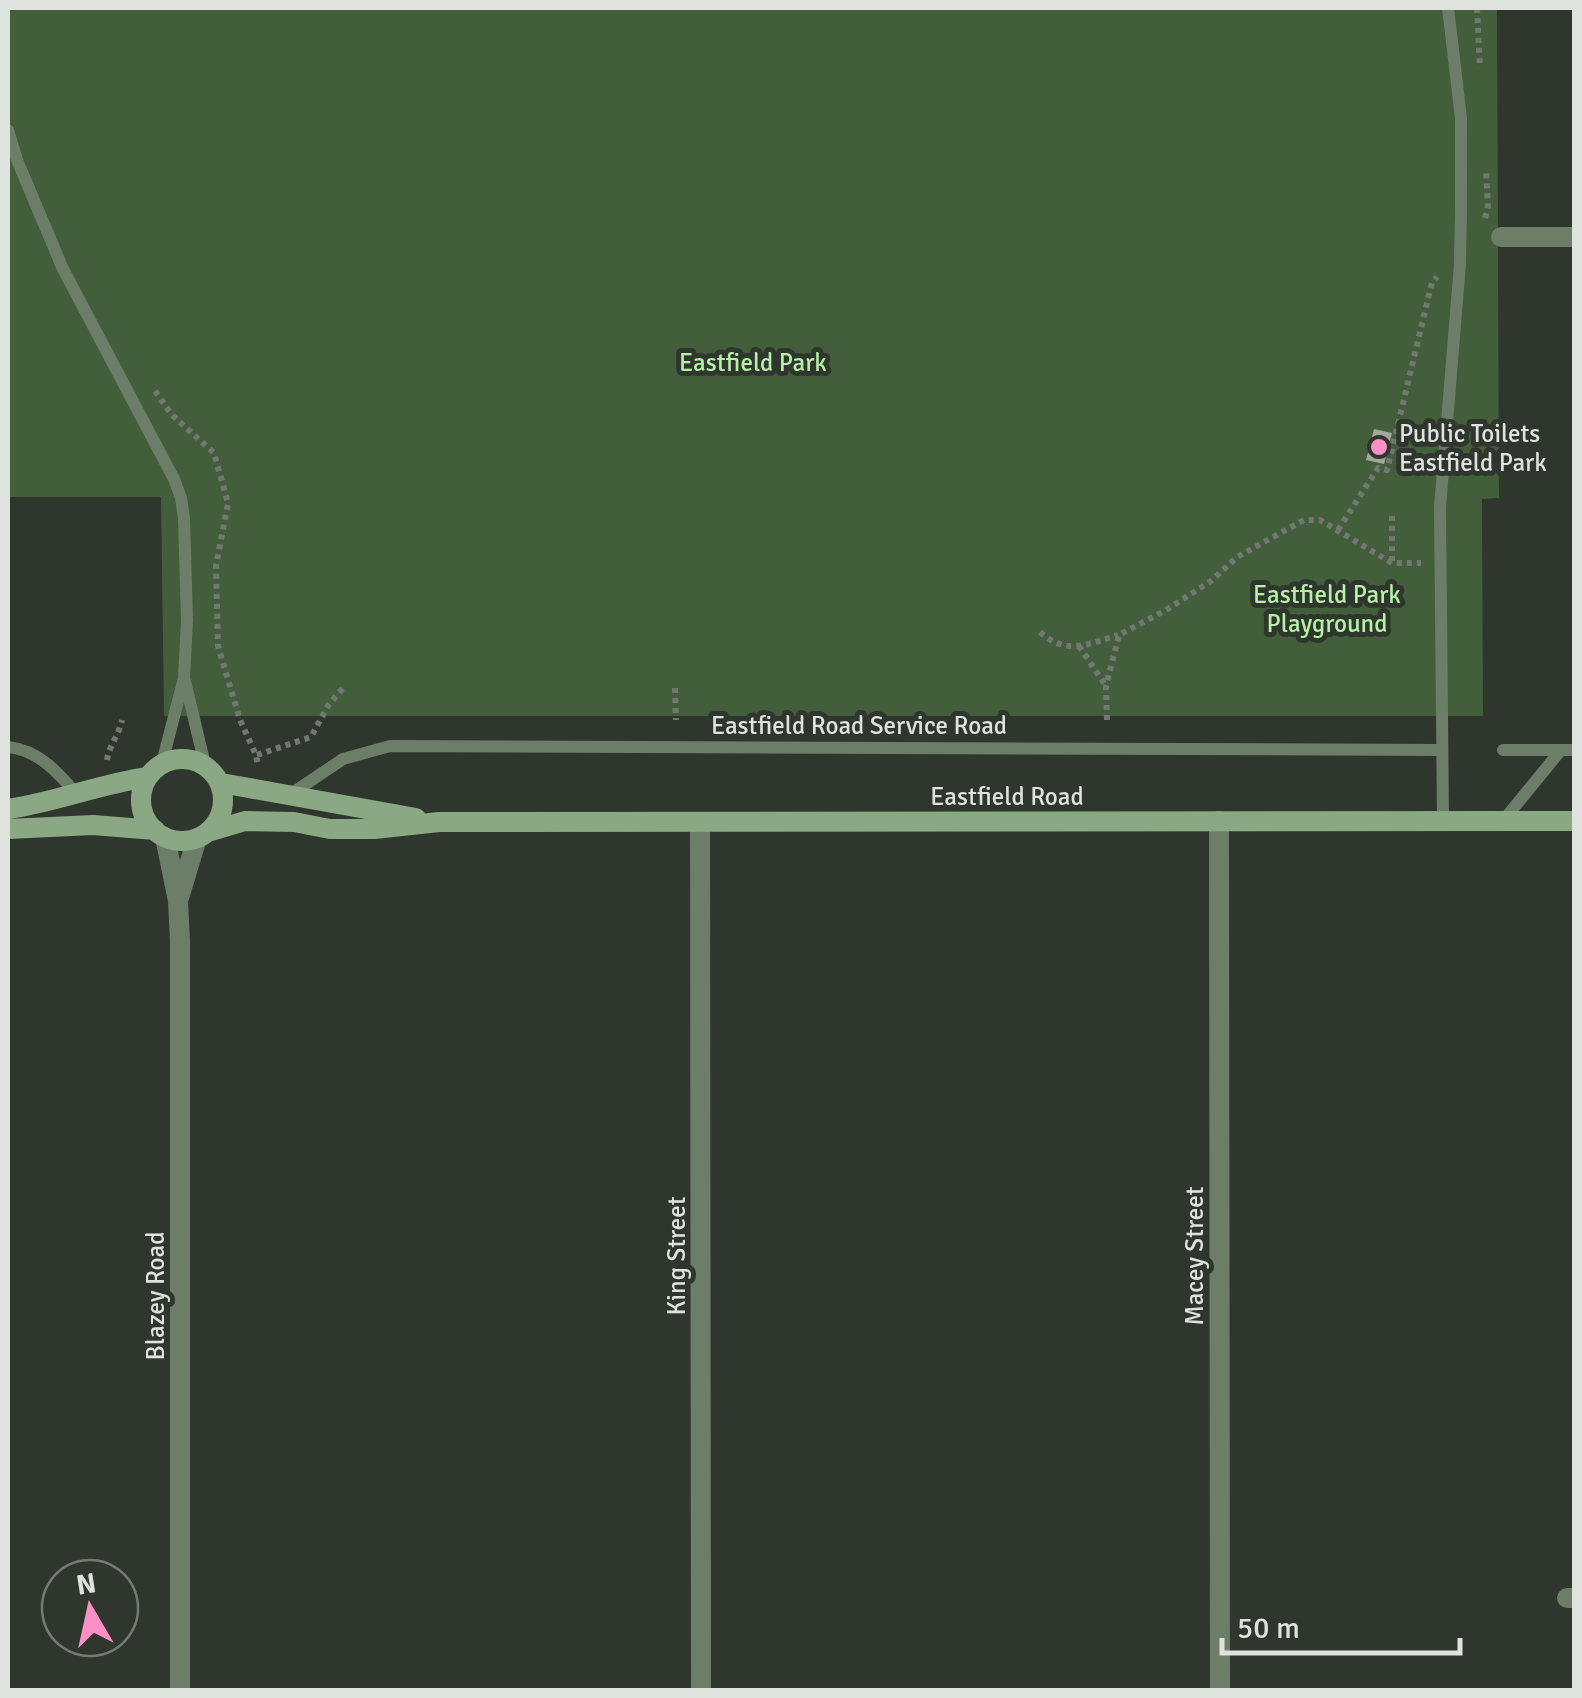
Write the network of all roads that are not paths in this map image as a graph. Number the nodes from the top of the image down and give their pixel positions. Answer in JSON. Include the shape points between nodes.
{"nodes":[{"id":1,"x":1448,"y":8,"type":"edge"},
{"id":2,"x":8,"y":130,"type":"edge"},
{"id":3,"x":1502,"y":236,"type":"dead end"},
{"id":4,"x":1574,"y":237,"type":"edge"},
{"id":5,"x":184,"y":678,"type":"junction"},
{"id":6,"x":8,"y":748,"type":"edge"},
{"id":7,"x":1441,"y":750,"type":"junction"},
{"id":8,"x":1504,"y":750,"type":"dead end"},
{"id":9,"x":1568,"y":750,"type":"edge"},
{"id":10,"x":205,"y":765,"type":"junction"},
{"id":11,"x":155,"y":770,"type":"junction"},
{"id":12,"x":221,"y":783,"type":"junction"},
{"id":13,"x":77,"y":795,"type":"junction"},
{"id":14,"x":290,"y":796,"type":"junction"},
{"id":15,"x":8,"y":809,"type":"edge"},
{"id":16,"x":1218,"y":820,"type":"junction"},
{"id":17,"x":1443,"y":820,"type":"junction"},
{"id":18,"x":1503,"y":821,"type":"junction"},
{"id":19,"x":1574,"y":821,"type":"edge"},
{"id":20,"x":439,"y":822,"type":"junction"},
{"id":21,"x":700,"y":822,"type":"junction"},
{"id":22,"x":8,"y":829,"type":"edge"},
{"id":23,"x":160,"y":834,"type":"junction"},
{"id":24,"x":203,"y":834,"type":"junction"},
{"id":25,"x":178,"y":901,"type":"junction"},
{"id":26,"x":180,"y":1690,"type":"edge"},
{"id":27,"x":701,"y":1690,"type":"edge"},
{"id":28,"x":1220,"y":1690,"type":"edge"}],
"edges":[{"from":1,"to":7,"type":"lane","via":[[1461,118],[1460,262],[1440,507]]},
{"from":2,"to":5,"type":"lane","via":[[63,268],[181,498]]},
{"from":3,"to":4,"type":"street"},
{"from":5,"to":10,"type":"lane"},
{"from":5,"to":11,"type":"lane"},
{"from":6,"to":13,"type":"lane","via":[[36,755]]},
{"from":7,"to":14,"type":"lane","name":"Eastfield Road Service Road","via":[[390,746],[343,759]]},
{"from":7,"to":17,"type":"lane"},
{"from":8,"to":9,"type":"lane"},
{"from":9,"to":18,"type":"lane"},
{"from":10,"to":11,"type":"main road","via":[[173,759]]},
{"from":10,"to":12,"type":"main road"},
{"from":11,"to":13,"type":"main road"},
{"from":11,"to":23,"type":"main road","via":[[140,799]]},
{"from":12,"to":14,"type":"main road","name":"Eastfield Road"},
{"from":12,"to":24,"type":"main road","via":[[222,812]]},
{"from":13,"to":15,"type":"main road"},
{"from":14,"to":20,"type":"main road","name":"Eastfield Road"},
{"from":16,"to":17,"type":"main road","name":"Eastfield Road"},
{"from":16,"to":21,"type":"main road","name":"Eastfield Road"},
{"from":16,"to":28,"type":"street","name":"Macey Street"},
{"from":17,"to":18,"type":"main road","name":"Eastfield Road"},
{"from":18,"to":19,"type":"main road","name":"Eastfield Road"},
{"from":20,"to":21,"type":"main road","name":"Eastfield Road"},
{"from":20,"to":24,"type":"main road","name":"Eastfield Road","via":[[330,829],[245,821]]},
{"from":21,"to":27,"type":"street","name":"King Street"},
{"from":22,"to":23,"type":"main road","via":[[93,825]]},
{"from":23,"to":24,"type":"main road","via":[[174,841]]},
{"from":23,"to":25,"type":"street","name":"Blazey Road"},
{"from":24,"to":25,"type":"street","name":"Blazey Road"},
{"from":25,"to":26,"type":"street","name":"Blazey Road"}]}
